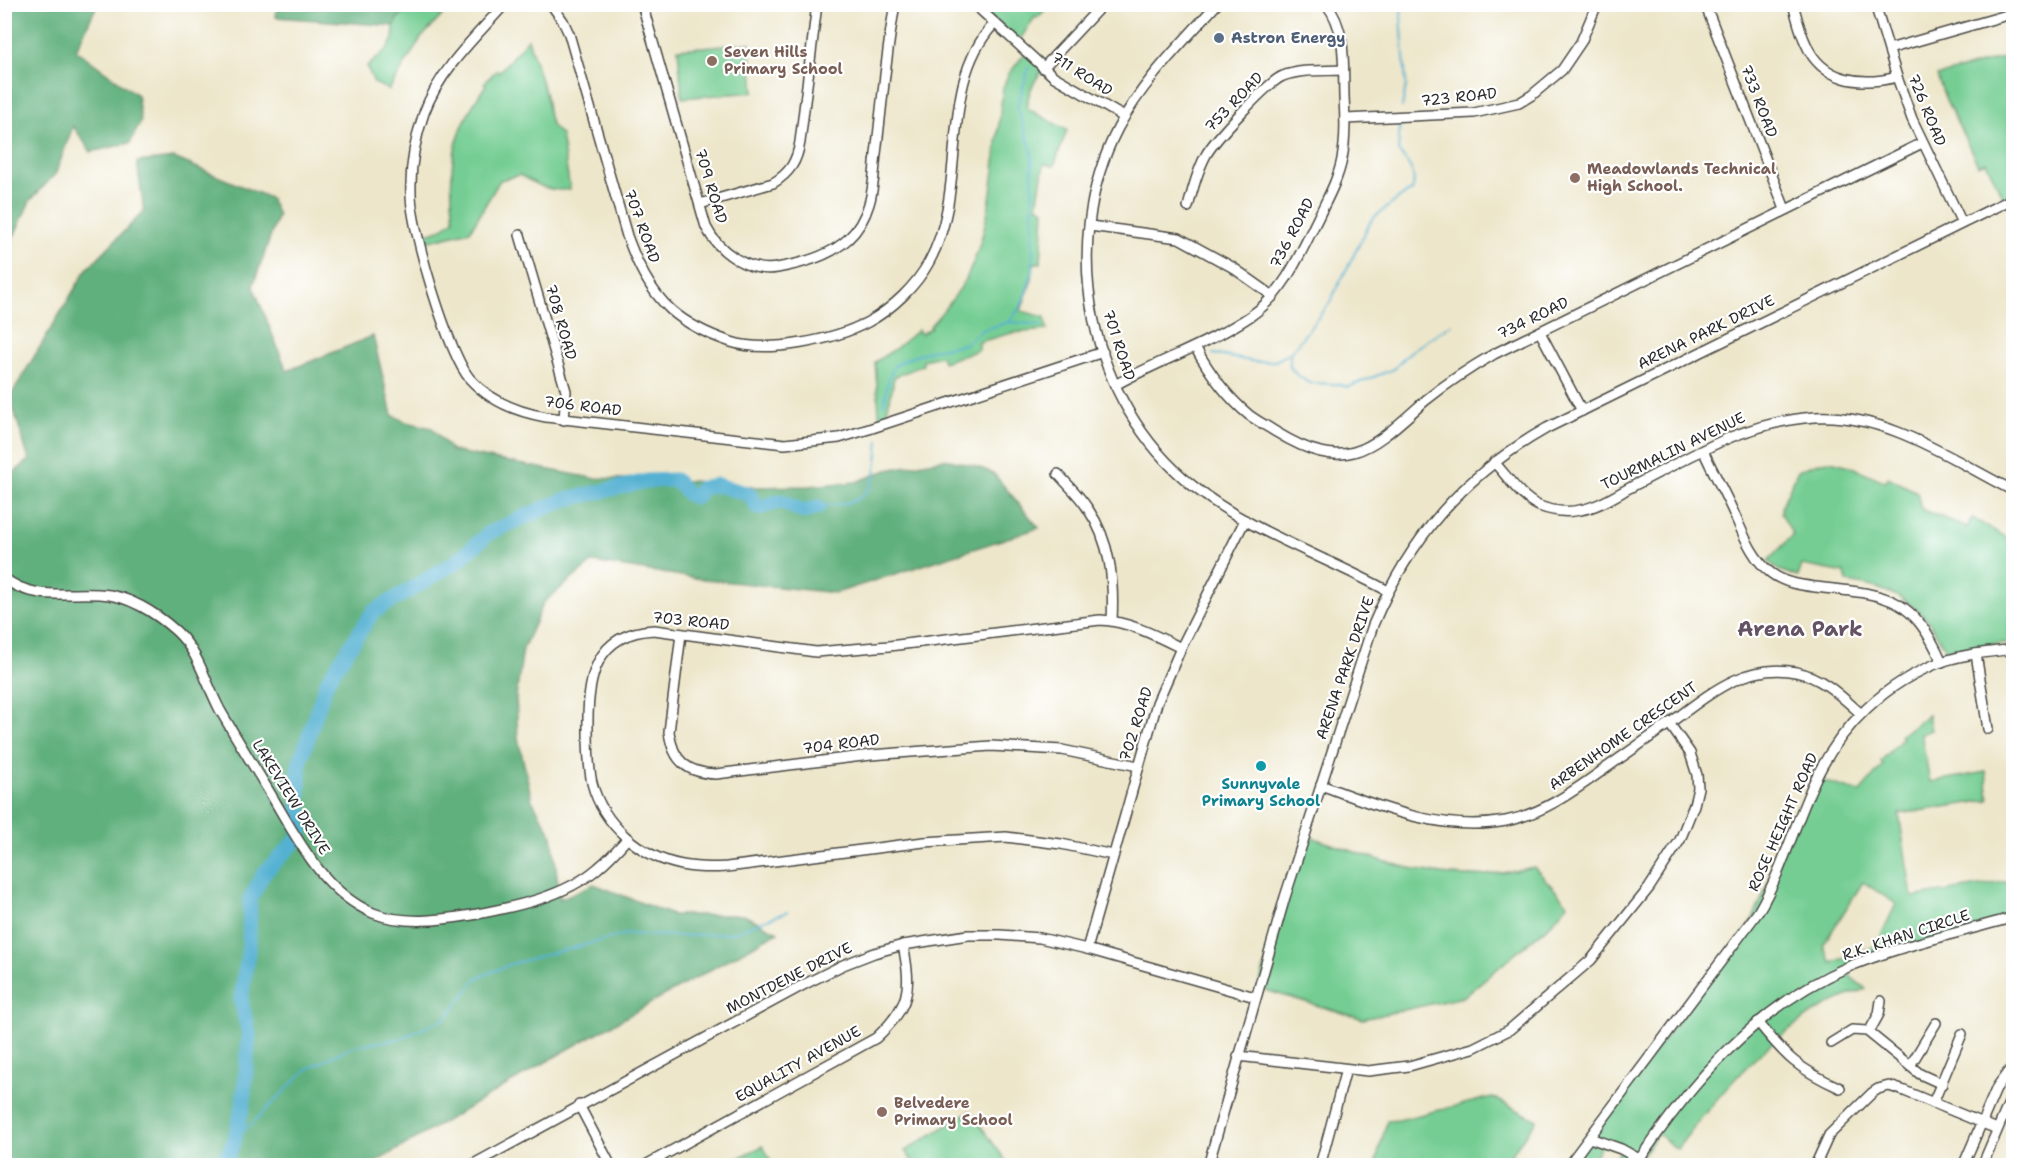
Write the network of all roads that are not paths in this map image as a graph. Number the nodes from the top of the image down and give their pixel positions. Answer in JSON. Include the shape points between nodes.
{"nodes":[{"id":1,"x":505,"y":4,"type":"edge"},
{"id":2,"x":551,"y":4,"type":"edge"},
{"id":3,"x":642,"y":4,"type":"edge"},
{"id":4,"x":816,"y":4,"type":"edge"},
{"id":5,"x":895,"y":4,"type":"edge"},
{"id":6,"x":974,"y":4,"type":"edge"},
{"id":7,"x":1103,"y":4,"type":"edge"},
{"id":8,"x":1217,"y":4,"type":"edge"},
{"id":9,"x":1597,"y":4,"type":"edge"},
{"id":10,"x":1705,"y":4,"type":"edge"},
{"id":11,"x":1793,"y":4,"type":"edge"},
{"id":12,"x":1875,"y":4,"type":"edge"},
{"id":13,"x":1327,"y":5,"type":"edge"},
{"id":14,"x":2013,"y":13,"type":"edge"},
{"id":15,"x":994,"y":24,"type":"junction"},
{"id":16,"x":1889,"y":49,"type":"junction"},
{"id":17,"x":1043,"y":68,"type":"junction"},
{"id":18,"x":1343,"y":70,"type":"junction"},
{"id":19,"x":1897,"y":77,"type":"junction"},
{"id":20,"x":1124,"y":117,"type":"junction"},
{"id":21,"x":1346,"y":119,"type":"junction"},
{"id":22,"x":1922,"y":143,"type":"junction"},
{"id":23,"x":2013,"y":198,"type":"edge"},
{"id":24,"x":700,"y":204,"type":"junction"},
{"id":25,"x":1188,"y":207,"type":"dead end"},
{"id":26,"x":1785,"y":209,"type":"junction"},
{"id":27,"x":1962,"y":223,"type":"junction"},
{"id":28,"x":1090,"y":226,"type":"junction"},
{"id":29,"x":520,"y":235,"type":"dead end"},
{"id":30,"x":1273,"y":296,"type":"junction"},
{"id":31,"x":1540,"y":332,"type":"junction"},
{"id":32,"x":1195,"y":347,"type":"junction"},
{"id":33,"x":1103,"y":352,"type":"junction"},
{"id":34,"x":1115,"y":386,"type":"junction"},
{"id":35,"x":1582,"y":411,"type":"junction"},
{"id":36,"x":564,"y":420,"type":"junction"},
{"id":37,"x":1703,"y":450,"type":"junction"},
{"id":38,"x":1494,"y":462,"type":"junction"},
{"id":39,"x":1058,"y":474,"type":"dead end"},
{"id":40,"x":2013,"y":491,"type":"edge"},
{"id":41,"x":1245,"y":520,"type":"junction"},
{"id":42,"x":4,"y":578,"type":"edge"},
{"id":43,"x":1388,"y":591,"type":"junction"},
{"id":44,"x":1112,"y":620,"type":"junction"},
{"id":45,"x":681,"y":634,"type":"junction"},
{"id":46,"x":1181,"y":648,"type":"junction"},
{"id":47,"x":2013,"y":650,"type":"edge"},
{"id":48,"x":1976,"y":654,"type":"junction"},
{"id":49,"x":1942,"y":662,"type":"junction"},
{"id":50,"x":1860,"y":713,"type":"junction"},
{"id":51,"x":1669,"y":723,"type":"junction"},
{"id":52,"x":1988,"y":729,"type":"dead end"},
{"id":53,"x":1138,"y":766,"type":"junction"},
{"id":54,"x":1321,"y":786,"type":"junction"},
{"id":55,"x":627,"y":839,"type":"junction"},
{"id":56,"x":1113,"y":855,"type":"junction"},
{"id":57,"x":2013,"y":917,"type":"edge"},
{"id":58,"x":903,"y":945,"type":"junction"},
{"id":59,"x":1087,"y":949,"type":"junction"},
{"id":60,"x":1255,"y":997,"type":"junction"},
{"id":61,"x":1881,"y":1001,"type":"dead end"},
{"id":62,"x":1758,"y":1022,"type":"junction"},
{"id":63,"x":1936,"y":1023,"type":"dead end"},
{"id":64,"x":1869,"y":1032,"type":"junction"},
{"id":65,"x":1962,"y":1034,"type":"dead end"},
{"id":66,"x":1831,"y":1042,"type":"dead end"},
{"id":67,"x":1238,"y":1056,"type":"junction"},
{"id":68,"x":2013,"y":1064,"type":"edge"},
{"id":69,"x":1910,"y":1066,"type":"junction"},
{"id":70,"x":1346,"y":1070,"type":"junction"},
{"id":71,"x":1942,"y":1084,"type":"junction"},
{"id":72,"x":1839,"y":1088,"type":"dead end"},
{"id":73,"x":2013,"y":1091,"type":"edge"},
{"id":74,"x":1933,"y":1103,"type":"junction"},
{"id":75,"x":579,"y":1105,"type":"junction"},
{"id":76,"x":1981,"y":1122,"type":"junction"},
{"id":77,"x":1997,"y":1129,"type":"junction"},
{"id":78,"x":1590,"y":1138,"type":"junction"},
{"id":79,"x":1637,"y":1162,"type":"edge"},
{"id":80,"x":470,"y":1166,"type":"edge"},
{"id":81,"x":611,"y":1166,"type":"edge"},
{"id":82,"x":644,"y":1166,"type":"edge"},
{"id":83,"x":1208,"y":1166,"type":"edge"},
{"id":84,"x":1320,"y":1166,"type":"edge"},
{"id":85,"x":1568,"y":1166,"type":"edge"},
{"id":86,"x":1815,"y":1166,"type":"edge"},
{"id":87,"x":1963,"y":1166,"type":"edge"},
{"id":88,"x":1982,"y":1166,"type":"edge"}],
"edges":[{"from":1,"to":36,"type":"street","name":"706 ROAD","via":[[450,66],[427,105],[411,172],[414,223],[452,346],[469,378],[513,410]]},
{"from":2,"to":15,"type":"street","name":"707 ROAD","via":[[569,34],[639,267],[658,296],[691,324],[732,343],[758,346],[809,341],[867,322],[895,302],[922,274],[945,222],[965,73]]},
{"from":3,"to":24,"type":"street","name":"709 ROAD"},
{"from":4,"to":24,"type":"street","via":[[800,142],[791,168],[773,183]]},
{"from":5,"to":24,"type":"street","name":"709 ROAD","via":[[869,203],[849,239],[810,260],[760,267],[732,256],[711,237]]},
{"from":6,"to":15,"type":"street","name":"711 ROAD"},
{"from":7,"to":17,"type":"street"},
{"from":8,"to":20,"type":"street","name":"701 ROAD","via":[[1156,73]]},
{"from":9,"to":21,"type":"street","name":"723 ROAD","via":[[1581,42],[1562,70],[1519,103],[1474,113]]},
{"from":10,"to":26,"type":"street","name":"733 ROAD"},
{"from":11,"to":19,"type":"street","via":[[1813,58],[1832,74],[1857,82]]},
{"from":12,"to":16,"type":"street","name":"726 ROAD"},
{"from":13,"to":18,"type":"street","name":"736 ROAD","via":[[1339,26]]},
{"from":14,"to":16,"type":"street"},
{"from":15,"to":17,"type":"street","name":"711 ROAD"},
{"from":16,"to":19,"type":"street","name":"726 ROAD"},
{"from":17,"to":20,"type":"street","name":"711 ROAD"},
{"from":18,"to":21,"type":"street","name":"736 ROAD"},
{"from":18,"to":25,"type":"street","name":"753 ROAD","via":[[1286,74],[1274,81],[1208,152]]},
{"from":19,"to":22,"type":"street","name":"726 ROAD"},
{"from":20,"to":28,"type":"street","name":"701 ROAD","via":[[1103,165]]},
{"from":21,"to":30,"type":"street","name":"736 ROAD","via":[[1338,175],[1292,270]]},
{"from":22,"to":26,"type":"street","name":"734 ROAD"},
{"from":22,"to":27,"type":"street","name":"726 ROAD"},
{"from":23,"to":27,"type":"street","name":"ARENA PARK DRIVE"},
{"from":26,"to":31,"type":"street","name":"734 ROAD"},
{"from":27,"to":35,"type":"street","name":"ARENA PARK DRIVE"},
{"from":28,"to":30,"type":"street","via":[[1179,238],[1232,267]]},
{"from":28,"to":33,"type":"street","name":"701 ROAD","via":[[1089,293]]},
{"from":29,"to":36,"type":"street","name":"708 ROAD","via":[[566,391]]},
{"from":30,"to":32,"type":"street","name":"736 ROAD","via":[[1254,314]]},
{"from":31,"to":32,"type":"street","name":"734 ROAD","via":[[1471,368],[1371,446],[1341,455],[1304,447],[1250,416],[1227,394]]},
{"from":31,"to":35,"type":"street"},
{"from":32,"to":34,"type":"street","name":"736 ROAD"},
{"from":33,"to":34,"type":"street","name":"701 ROAD"},
{"from":33,"to":36,"type":"street","name":"706 ROAD","via":[[869,429],[808,443],[758,442]]},
{"from":34,"to":41,"type":"street","name":"701 ROAD","via":[[1162,457],[1205,495]]},
{"from":35,"to":38,"type":"street","name":"ARENA PARK DRIVE"},
{"from":37,"to":38,"type":"street","name":"TOURMALIN AVENUE","via":[[1599,504],[1569,512],[1532,501]]},
{"from":37,"to":40,"type":"street","name":"TOURMALIN AVENUE","via":[[1777,421],[1830,417],[1897,432]]},
{"from":37,"to":49,"type":"street","via":[[1754,553],[1773,575],[1791,583],[1861,592],[1895,602],[1925,628]]},
{"from":38,"to":43,"type":"street","name":"ARENA PARK DRIVE","via":[[1427,528]]},
{"from":39,"to":44,"type":"street","via":[[1088,508],[1099,528],[1112,574]]},
{"from":41,"to":43,"type":"street","name":"701 ROAD"},
{"from":41,"to":46,"type":"street","name":"702 ROAD"},
{"from":42,"to":55,"type":"street","name":"LAKEVIEW DRIVE","via":[[26,591],[48,595],[118,597],[138,605],[177,632],[190,646],[220,710],[301,845],[340,892],[375,914],[423,920],[492,911],[549,895],[598,869]]},
{"from":43,"to":54,"type":"street","name":"ARENA PARK DRIVE","via":[[1373,625]]},
{"from":44,"to":45,"type":"street","name":"703 ROAD","via":[[1083,620],[816,652]]},
{"from":44,"to":46,"type":"street","name":"703 ROAD"},
{"from":45,"to":53,"type":"street","name":"704 ROAD","via":[[670,744],[679,760],[696,771],[716,774],[871,755],[991,746],[1062,750]]},
{"from":45,"to":55,"type":"street","name":"703 ROAD","via":[[654,630],[626,636],[603,655],[591,677],[588,751],[593,785],[609,818]]},
{"from":46,"to":53,"type":"street","name":"702 ROAD","via":[[1157,703]]},
{"from":47,"to":48,"type":"street","name":"ROSE HEIGHT ROAD"},
{"from":48,"to":49,"type":"street","name":"ROSE HEIGHT ROAD"},
{"from":48,"to":52,"type":"street"},
{"from":49,"to":50,"type":"street","name":"ROSE HEIGHT ROAD","via":[[1893,687]]},
{"from":50,"to":51,"type":"street","name":"ARBENHOME CRESCENT","via":[[1816,679],[1798,672],[1767,670],[1717,688]]},
{"from":50,"to":78,"type":"street","name":"ROSE HEIGHT ROAD","via":[[1815,779],[1775,882],[1758,912]]},
{"from":51,"to":54,"type":"street","name":"ARBENHOME CRESCENT","via":[[1561,800],[1508,820],[1472,824],[1433,820]]},
{"from":51,"to":70,"type":"street","via":[[1694,763],[1698,788],[1694,805],[1667,863],[1591,960],[1509,1030],[1487,1042],[1409,1066]]},
{"from":53,"to":56,"type":"street","name":"702 ROAD"},
{"from":54,"to":60,"type":"street","name":"ARENA PARK DRIVE"},
{"from":55,"to":56,"type":"street","name":"703 ROAD","via":[[665,861],[700,868],[924,842],[1006,837]]},
{"from":56,"to":59,"type":"street","name":"702 ROAD"},
{"from":57,"to":62,"type":"street","name":"R.K. KHAN CIRCLE","via":[[1846,968],[1784,1002]]},
{"from":58,"to":59,"type":"street","name":"MONTDENE DRIVE","via":[[968,935],[1000,935],[1040,938]]},
{"from":58,"to":75,"type":"street","name":"MONTDENE DRIVE","via":[[843,965]]},
{"from":58,"to":82,"type":"street","name":"EQUALITY AVENUE","via":[[908,990],[898,1015],[876,1038]]},
{"from":59,"to":60,"type":"street","name":"MONTDENE DRIVE"},
{"from":60,"to":67,"type":"street","name":"ARENA PARK DRIVE"},
{"from":61,"to":64,"type":"street"},
{"from":62,"to":72,"type":"street","via":[[1793,1063]]},
{"from":62,"to":79,"type":"street","name":"R.K. KHAN CIRCLE","via":[[1720,1058]]},
{"from":63,"to":69,"type":"street"},
{"from":64,"to":66,"type":"street","via":[[1852,1030]]},
{"from":64,"to":69,"type":"street"},
{"from":65,"to":71,"type":"street"},
{"from":67,"to":70,"type":"street"},
{"from":67,"to":83,"type":"street","name":"ARENA PARK DRIVE"},
{"from":68,"to":76,"type":"street"},
{"from":69,"to":71,"type":"street"},
{"from":70,"to":84,"type":"street"},
{"from":71,"to":74,"type":"street"},
{"from":73,"to":77,"type":"street"},
{"from":74,"to":76,"type":"street"},
{"from":74,"to":86,"type":"street","via":[[1889,1086],[1878,1089],[1829,1135]]},
{"from":75,"to":80,"type":"street","name":"MONTDENE DRIVE"},
{"from":75,"to":81,"type":"street"},
{"from":76,"to":77,"type":"street"},
{"from":76,"to":87,"type":"street"},
{"from":77,"to":88,"type":"street"},
{"from":78,"to":79,"type":"street","via":[[1621,1149]]},
{"from":78,"to":85,"type":"street","name":"ROSE HEIGHT ROAD"}]}
